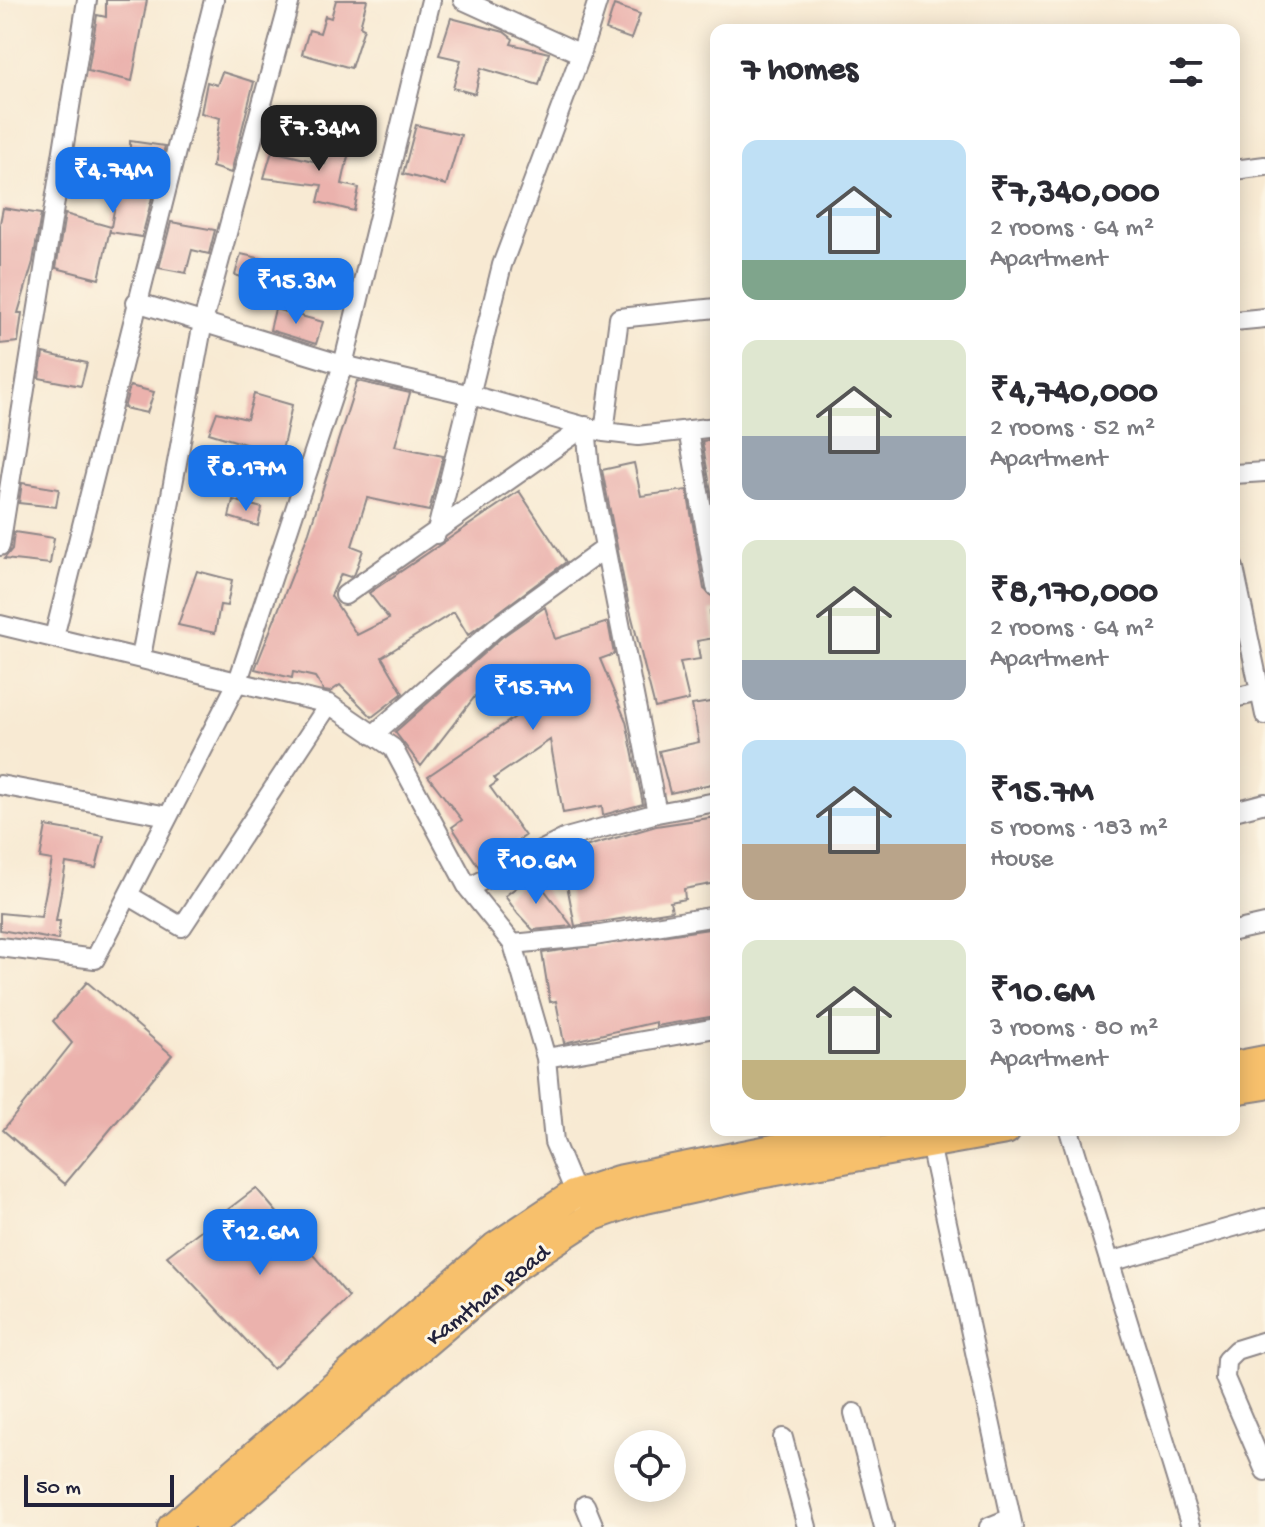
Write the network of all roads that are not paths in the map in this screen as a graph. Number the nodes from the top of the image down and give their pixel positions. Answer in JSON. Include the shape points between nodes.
{"nodes":[{"id":1,"x":87,"y":0,"type":"edge"},
{"id":2,"x":214,"y":0,"type":"edge"},
{"id":3,"x":290,"y":0,"type":"edge"},
{"id":4,"x":431,"y":0,"type":"edge"},
{"id":5,"x":463,"y":0,"type":"edge"},
{"id":6,"x":598,"y":0,"type":"edge"},
{"id":7,"x":581,"y":54,"type":"junction"},
{"id":8,"x":1265,"y":166,"type":"edge"},
{"id":9,"x":1240,"y":169,"type":"edge"},
{"id":10,"x":136,"y":302,"type":"junction"},
{"id":11,"x":710,"y":309,"type":"edge"},
{"id":12,"x":1265,"y":318,"type":"edge"},
{"id":13,"x":1240,"y":320,"type":"edge"},
{"id":14,"x":203,"y":322,"type":"junction"},
{"id":15,"x":343,"y":365,"type":"junction"},
{"id":16,"x":471,"y":395,"type":"junction"},
{"id":17,"x":710,"y":428,"type":"edge"},
{"id":18,"x":595,"y":429,"type":"junction"},
{"id":19,"x":688,"y":430,"type":"junction"},
{"id":20,"x":1265,"y":472,"type":"edge"},
{"id":21,"x":1240,"y":474,"type":"edge"},
{"id":22,"x":436,"y":534,"type":"junction"},
{"id":23,"x":0,"y":546,"type":"edge"},
{"id":24,"x":604,"y":549,"type":"junction"},
{"id":25,"x":710,"y":553,"type":"edge"},
{"id":26,"x":345,"y":595,"type":"dead end"},
{"id":27,"x":1240,"y":609,"type":"edge"},
{"id":28,"x":0,"y":625,"type":"edge"},
{"id":29,"x":54,"y":637,"type":"junction"},
{"id":30,"x":141,"y":657,"type":"junction"},
{"id":31,"x":238,"y":681,"type":"junction"},
{"id":32,"x":1259,"y":692,"type":"junction"},
{"id":33,"x":1240,"y":697,"type":"edge"},
{"id":34,"x":329,"y":704,"type":"junction"},
{"id":35,"x":1265,"y":715,"type":"edge"},
{"id":36,"x":373,"y":735,"type":"junction"},
{"id":37,"x":0,"y":785,"type":"edge"},
{"id":38,"x":710,"y":803,"type":"edge"},
{"id":39,"x":1265,"y":803,"type":"edge"},
{"id":40,"x":1240,"y":809,"type":"edge"},
{"id":41,"x":657,"y":813,"type":"junction"},
{"id":42,"x":168,"y":816,"type":"junction"},
{"id":43,"x":468,"y":888,"type":"junction"},
{"id":44,"x":128,"y":895,"type":"junction"},
{"id":45,"x":710,"y":917,"type":"edge"},
{"id":46,"x":1265,"y":924,"type":"edge"},
{"id":47,"x":1240,"y":930,"type":"edge"},
{"id":48,"x":513,"y":944,"type":"junction"},
{"id":49,"x":0,"y":947,"type":"edge"},
{"id":50,"x":710,"y":1029,"type":"edge"},
{"id":51,"x":546,"y":1058,"type":"junction"},
{"id":52,"x":1265,"y":1060,"type":"edge"},
{"id":53,"x":1240,"y":1065,"type":"edge"},
{"id":54,"x":1265,"y":1085,"type":"edge"},
{"id":55,"x":1240,"y":1089,"type":"edge"},
{"id":56,"x":838,"y":1136,"type":"edge"},
{"id":57,"x":1071,"y":1136,"type":"edge"},
{"id":58,"x":928,"y":1137,"type":"edge"},
{"id":59,"x":582,"y":1206,"type":"junction"},
{"id":60,"x":1265,"y":1218,"type":"edge"},
{"id":61,"x":1110,"y":1262,"type":"junction"},
{"id":62,"x":1265,"y":1341,"type":"edge"},
{"id":63,"x":365,"y":1376,"type":"junction"},
{"id":64,"x":854,"y":1413,"type":"dead end"},
{"id":65,"x":783,"y":1438,"type":"dead end"},
{"id":66,"x":1265,"y":1471,"type":"edge"},
{"id":67,"x":585,"y":1505,"type":"dead end"},
{"id":68,"x":1012,"y":1522,"type":"edge"},
{"id":69,"x":172,"y":1527,"type":"edge"},
{"id":70,"x":209,"y":1527,"type":"edge"},
{"id":71,"x":594,"y":1527,"type":"edge"},
{"id":72,"x":807,"y":1527,"type":"edge"},
{"id":73,"x":884,"y":1527,"type":"edge"},
{"id":74,"x":989,"y":1527,"type":"edge"},
{"id":75,"x":1191,"y":1527,"type":"edge"}],
"edges":[{"from":1,"to":23,"type":"street"},
{"from":2,"to":10,"type":"street"},
{"from":3,"to":14,"type":"street"},
{"from":4,"to":15,"type":"street"},
{"from":5,"to":7,"type":"street"},
{"from":6,"to":7,"type":"street"},
{"from":7,"to":16,"type":"street","via":[[502,265]]},
{"from":8,"to":9,"type":"street"},
{"from":10,"to":14,"type":"street"},
{"from":10,"to":29,"type":"street"},
{"from":11,"to":18,"type":"street","via":[[619,318]]},
{"from":12,"to":13,"type":"street"},
{"from":14,"to":15,"type":"street"},
{"from":14,"to":30,"type":"street"},
{"from":15,"to":16,"type":"street"},
{"from":15,"to":31,"type":"street"},
{"from":16,"to":18,"type":"street"},
{"from":16,"to":22,"type":"street"},
{"from":17,"to":19,"type":"street"},
{"from":18,"to":19,"type":"street","via":[[638,436]]},
{"from":18,"to":22,"type":"street"},
{"from":18,"to":24,"type":"street","via":[[590,470]]},
{"from":19,"to":25,"type":"street"},
{"from":20,"to":21,"type":"street"},
{"from":22,"to":26,"type":"street"},
{"from":24,"to":36,"type":"street","via":[[495,628]]},
{"from":24,"to":41,"type":"street"},
{"from":27,"to":32,"type":"street"},
{"from":28,"to":29,"type":"street"},
{"from":29,"to":30,"type":"street"},
{"from":30,"to":31,"type":"street"},
{"from":31,"to":34,"type":"street"},
{"from":31,"to":42,"type":"street"},
{"from":32,"to":33,"type":"street"},
{"from":32,"to":35,"type":"street"},
{"from":34,"to":36,"type":"street"},
{"from":34,"to":44,"type":"street","via":[[182,927]]},
{"from":36,"to":43,"type":"street","via":[[393,748]]},
{"from":37,"to":42,"type":"street"},
{"from":38,"to":41,"type":"street"},
{"from":39,"to":40,"type":"street"},
{"from":41,"to":43,"type":"street","via":[[566,838]]},
{"from":42,"to":44,"type":"street"},
{"from":43,"to":48,"type":"street"},
{"from":44,"to":49,"type":"street","via":[[95,959]]},
{"from":45,"to":48,"type":"street"},
{"from":46,"to":47,"type":"street"},
{"from":48,"to":51,"type":"street"},
{"from":50,"to":51,"type":"street"},
{"from":51,"to":59,"type":"street","via":[[554,1142]]},
{"from":52,"to":53,"type":"main road"},
{"from":54,"to":55,"type":"main road"},
{"from":56,"to":59,"type":"main road","name":"Kamthan Road","via":[[662,1170]]},
{"from":57,"to":61,"type":"street"},
{"from":58,"to":59,"type":"main road","name":"Kamthan Road","via":[[636,1201]]},
{"from":58,"to":68,"type":"street"},
{"from":59,"to":63,"type":"main road","name":"Kamthan Road","via":[[513,1268]]},
{"from":60,"to":61,"type":"street"},
{"from":61,"to":75,"type":"street"},
{"from":62,"to":66,"type":"street","via":[[1236,1350],[1226,1360],[1225,1378]]},
{"from":63,"to":69,"type":"main road","name":"Kamthan Road"},
{"from":63,"to":70,"type":"main road","name":"Kamthan Road"},
{"from":64,"to":73,"type":"street"},
{"from":65,"to":72,"type":"street"},
{"from":67,"to":71,"type":"street"},
{"from":68,"to":74,"type":"street"}]}
